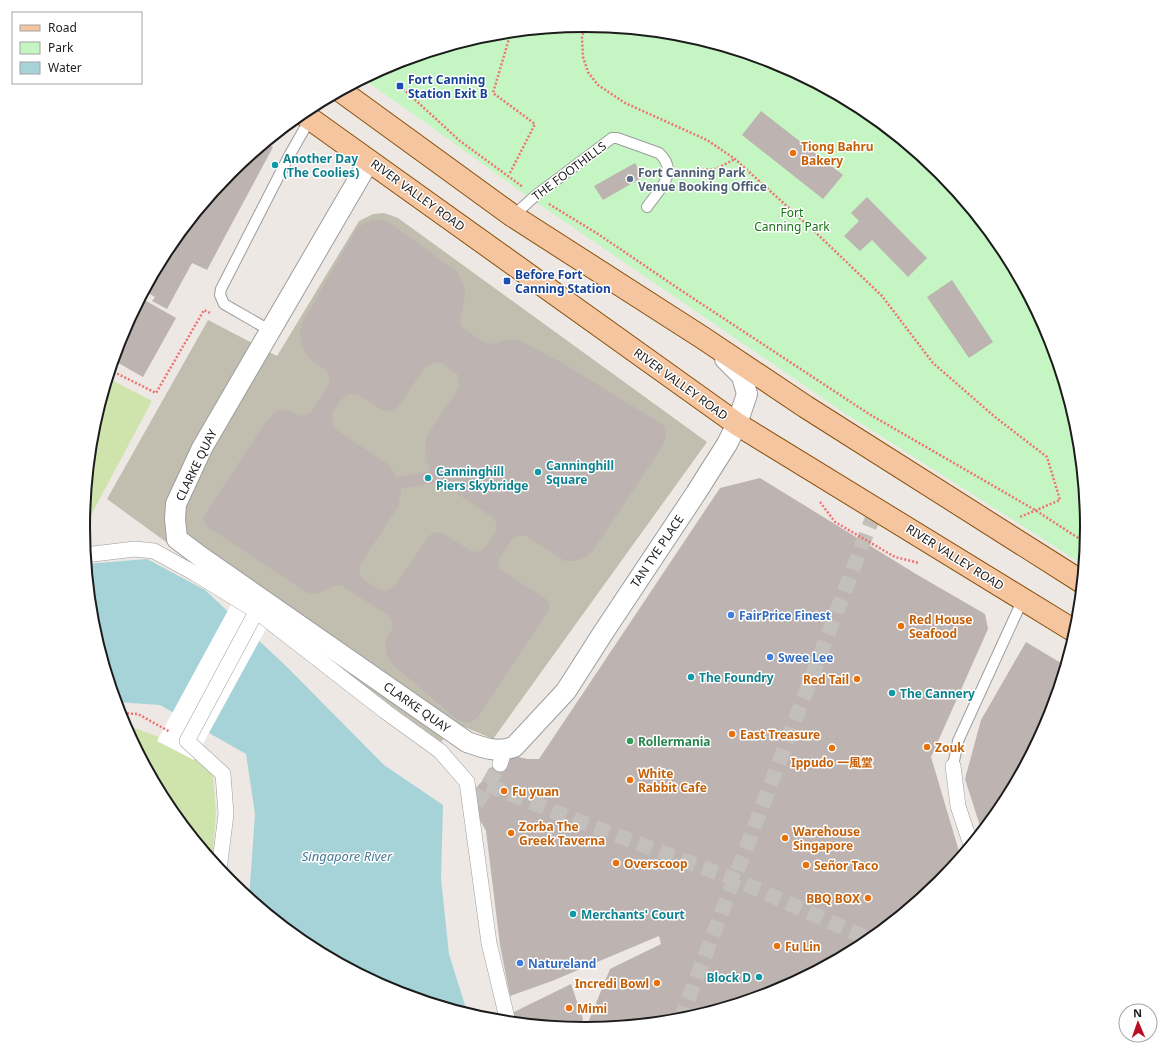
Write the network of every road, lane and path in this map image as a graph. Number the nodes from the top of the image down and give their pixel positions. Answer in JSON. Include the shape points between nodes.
{"nodes":[{"id":1,"x":583,"y":32,"type":"edge"},
{"id":2,"x":509,"y":38,"type":"edge"},
{"id":3,"x":400,"y":86,"type":"dead end"},
{"id":4,"x":345,"y":94,"type":"edge"},
{"id":5,"x":308,"y":117,"type":"edge"},
{"id":6,"x":304,"y":120,"type":"edge"},
{"id":7,"x":735,"y":159,"type":"junction"},
{"id":8,"x":369,"y":161,"type":"junction"},
{"id":9,"x":669,"y":171,"type":"junction"},
{"id":10,"x":510,"y":173,"type":"dead end"},
{"id":11,"x":535,"y":196,"type":"junction"},
{"id":12,"x":647,"y":207,"type":"dead end"},
{"id":13,"x":513,"y":216,"type":"junction"},
{"id":14,"x":271,"y":332,"type":"junction"},
{"id":15,"x":703,"y":338,"type":"junction"},
{"id":16,"x":737,"y":424,"type":"junction"},
{"id":17,"x":1035,"y":510,"type":"junction"},
{"id":18,"x":995,"y":527,"type":"junction"},
{"id":19,"x":1080,"y":539,"type":"edge"},
{"id":20,"x":91,"y":554,"type":"edge"},
{"id":21,"x":1077,"y":579,"type":"edge"},
{"id":22,"x":1023,"y":599,"type":"junction"},
{"id":23,"x":254,"y":614,"type":"dead end"},
{"id":24,"x":1070,"y":628,"type":"edge"},
{"id":25,"x":126,"y":713,"type":"edge"},
{"id":26,"x":187,"y":739,"type":"junction"},
{"id":27,"x":502,"y":758,"type":"joint"},
{"id":28,"x":953,"y":766,"type":"joint"},
{"id":29,"x":969,"y":840,"type":"edge"},
{"id":30,"x":220,"y":862,"type":"edge"},
{"id":31,"x":507,"y":1017,"type":"edge"}],
"edges":[{"from":1,"to":7,"type":"path","via":[[583,56],[588,72],[598,85],[625,104],[707,140]]},
{"from":2,"to":10,"type":"path","via":[[493,93],[535,124]]},
{"from":3,"to":11,"type":"path","via":[[460,141]]},
{"from":4,"to":13,"type":"main road"},
{"from":5,"to":8,"type":"main road","name":"RIVER VALLEY ROAD"},
{"from":6,"to":14,"type":"lane","via":[[220,295],[224,304]]},
{"from":7,"to":9,"type":"path","via":[[716,169]]},
{"from":7,"to":17,"type":"path","via":[[882,296],[933,363],[995,417],[1047,457],[1060,500]]},
{"from":8,"to":14,"type":"street","name":"CLARKE QUAY"},
{"from":8,"to":16,"type":"main road","name":"RIVER VALLEY ROAD"},
{"from":9,"to":11,"type":"lane","name":"THE FOOTHILLS","via":[[659,153],[612,138]]},
{"from":9,"to":12,"type":"lane","via":[[668,178]]},
{"from":11,"to":13,"type":"lane","name":"THE FOOTHILLS"},
{"from":11,"to":17,"type":"path","via":[[598,234],[869,414]]},
{"from":13,"to":15,"type":"main road"},
{"from":14,"to":27,"type":"street","name":"CLARKE QUAY","via":[[202,448],[181,492],[176,504],[177,539],[467,742],[490,750]]},
{"from":15,"to":16,"type":"street","name":"TAN TYE PLACE","via":[[742,376],[747,394]]},
{"from":15,"to":18,"type":"main road"},
{"from":16,"to":22,"type":"main road","name":"RIVER VALLEY ROAD"},
{"from":16,"to":27,"type":"street","name":"TAN TYE PLACE","via":[[696,493],[566,691]]},
{"from":17,"to":18,"type":"path"},
{"from":17,"to":19,"type":"path"},
{"from":18,"to":21,"type":"main road"},
{"from":20,"to":31,"type":"street","name":"CLARKE QUAY","via":[[135,549],[154,551],[196,574],[256,611],[440,751],[467,782],[473,807],[490,943]]},
{"from":22,"to":24,"type":"main road","name":"RIVER VALLEY ROAD"},
{"from":22,"to":28,"type":"lane","via":[[958,741]]},
{"from":23,"to":26,"type":"street"},
{"from":25,"to":26,"type":"path","via":[[138,714]]},
{"from":26,"to":30,"type":"street","via":[[223,774],[226,814]]},
{"from":28,"to":29,"type":"street","via":[[958,806]]}]}
